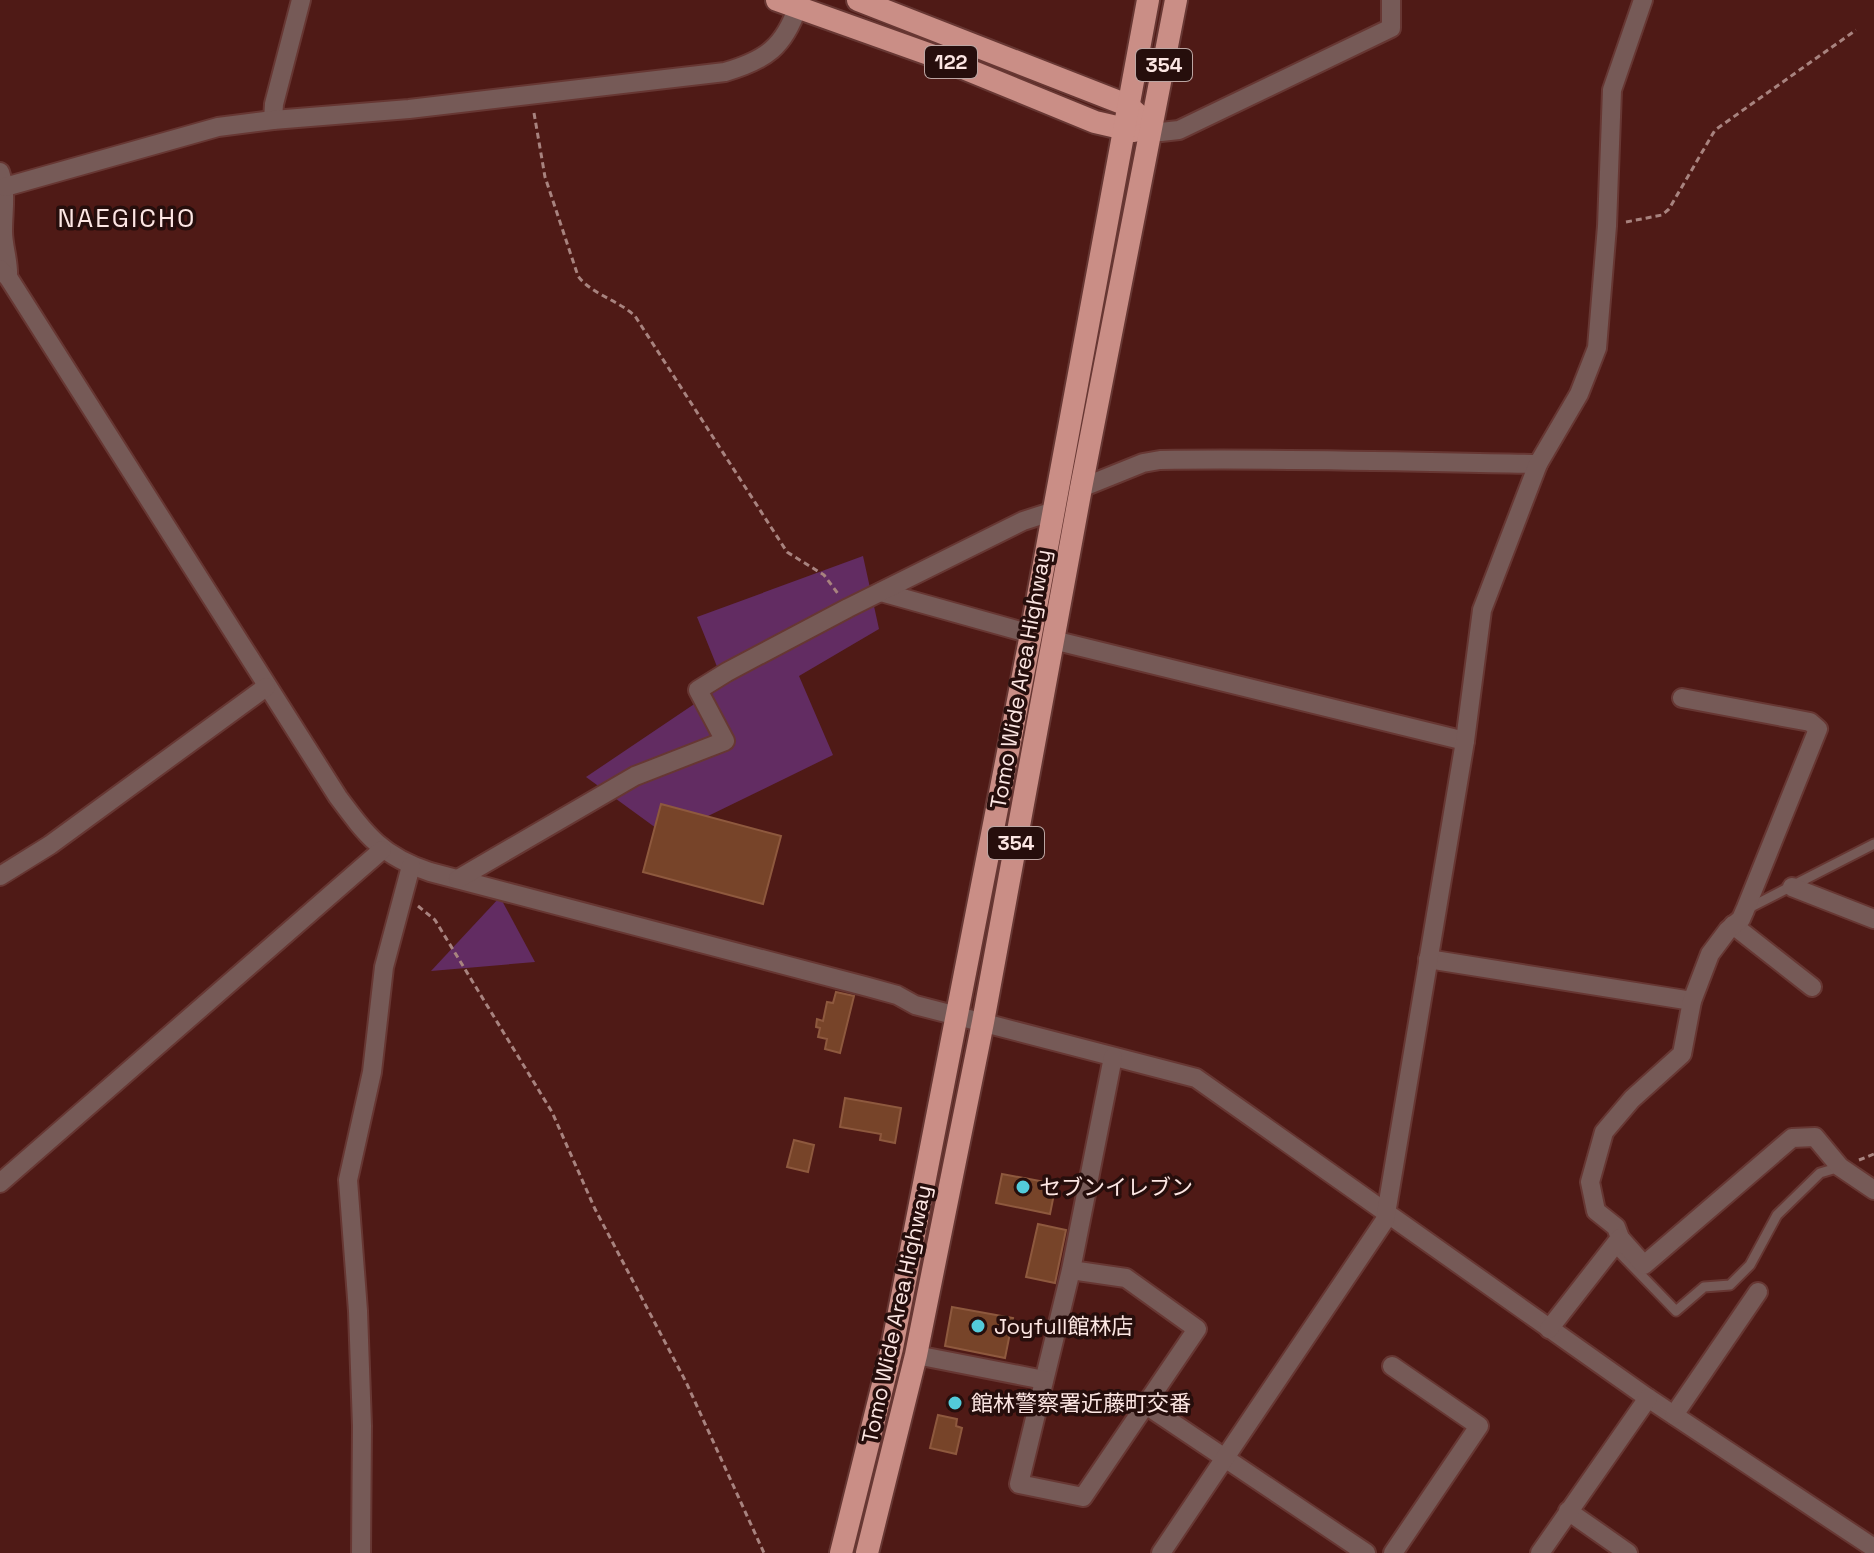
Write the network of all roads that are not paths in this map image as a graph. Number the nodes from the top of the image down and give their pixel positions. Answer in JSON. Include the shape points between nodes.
{"nodes":[{"id":1,"x":301,"y":0,"type":"edge"},
{"id":2,"x":858,"y":0,"type":"edge"},
{"id":3,"x":1148,"y":0,"type":"edge"},
{"id":4,"x":1176,"y":0,"type":"edge"},
{"id":5,"x":1391,"y":0,"type":"edge"},
{"id":6,"x":1643,"y":0,"type":"edge"},
{"id":7,"x":788,"y":3,"type":"edge"},
{"id":8,"x":1127,"y":105,"type":"junction"},
{"id":9,"x":273,"y":120,"type":"junction"},
{"id":10,"x":1151,"y":130,"type":"junction"},
{"id":11,"x":1122,"y":131,"type":"junction"},
{"id":12,"x":2,"y":180,"type":"edge"},
{"id":13,"x":2,"y":235,"type":"edge"},
{"id":14,"x":4,"y":273,"type":"edge"},
{"id":15,"x":1538,"y":464,"type":"junction"},
{"id":16,"x":1081,"y":488,"type":"junction"},
{"id":17,"x":1054,"y":511,"type":"junction"},
{"id":18,"x":881,"y":592,"type":"junction"},
{"id":19,"x":1031,"y":634,"type":"junction"},
{"id":20,"x":1053,"y":640,"type":"junction"},
{"id":21,"x":266,"y":687,"type":"junction"},
{"id":22,"x":1682,"y":698,"type":"dead end"},
{"id":23,"x":1465,"y":741,"type":"junction"},
{"id":24,"x":1874,"y":844,"type":"edge"},
{"id":25,"x":382,"y":850,"type":"junction"},
{"id":26,"x":411,"y":866,"type":"junction"},
{"id":27,"x":0,"y":876,"type":"edge"},
{"id":28,"x":458,"y":879,"type":"junction"},
{"id":29,"x":1792,"y":887,"type":"junction"},
{"id":30,"x":1745,"y":910,"type":"junction"},
{"id":31,"x":1874,"y":919,"type":"edge"},
{"id":32,"x":1733,"y":925,"type":"junction"},
{"id":33,"x":1428,"y":959,"type":"junction"},
{"id":34,"x":1812,"y":987,"type":"dead end"},
{"id":35,"x":1692,"y":1001,"type":"junction"},
{"id":36,"x":955,"y":1016,"type":"junction"},
{"id":37,"x":983,"y":1022,"type":"junction"},
{"id":38,"x":1113,"y":1057,"type":"junction"},
{"id":39,"x":1840,"y":1167,"type":"junction"},
{"id":40,"x":0,"y":1183,"type":"edge"},
{"id":41,"x":1874,"y":1190,"type":"edge"},
{"id":42,"x":1386,"y":1214,"type":"junction"},
{"id":43,"x":1616,"y":1242,"type":"junction"},
{"id":44,"x":1071,"y":1270,"type":"junction"},
{"id":45,"x":1758,"y":1292,"type":"dead end"},
{"id":46,"x":1549,"y":1329,"type":"junction"},
{"id":47,"x":916,"y":1355,"type":"junction"},
{"id":48,"x":1392,"y":1366,"type":"dead end"},
{"id":49,"x":1044,"y":1380,"type":"junction"},
{"id":50,"x":1648,"y":1398,"type":"junction"},
{"id":51,"x":1146,"y":1405,"type":"junction"},
{"id":52,"x":1674,"y":1415,"type":"junction"},
{"id":53,"x":1224,"y":1457,"type":"junction"},
{"id":54,"x":1568,"y":1511,"type":"junction"},
{"id":55,"x":1874,"y":1548,"type":"edge"},
{"id":56,"x":361,"y":1553,"type":"edge"},
{"id":57,"x":841,"y":1553,"type":"edge"},
{"id":58,"x":867,"y":1553,"type":"edge"},
{"id":59,"x":1161,"y":1553,"type":"edge"},
{"id":60,"x":1366,"y":1553,"type":"edge"},
{"id":61,"x":1393,"y":1553,"type":"edge"},
{"id":62,"x":1540,"y":1553,"type":"edge"},
{"id":63,"x":1628,"y":1553,"type":"edge"}],
"edges":[{"from":1,"to":9,"type":"street"},
{"from":2,"to":8,"type":"highway","number":"122"},
{"from":3,"to":8,"type":"highway","name":"Tomo Wide Area Highway","number":"354"},
{"from":4,"to":10,"type":"highway","name":"Tomo Wide Area Highway","number":"354"},
{"from":5,"to":10,"type":"street","via":[[1391,28],[1179,130]]},
{"from":6,"to":15,"type":"street","via":[[1612,90],[1597,348],[1579,394]]},
{"from":7,"to":9,"type":"street","via":[[790,30],[775,49],[744,67],[531,96]]},
{"from":7,"to":11,"type":"highway","number":"122"},
{"from":8,"to":10,"type":"highway","number":"122"},
{"from":8,"to":11,"type":"highway","name":"Tomo Wide Area Highway","number":"354"},
{"from":9,"to":12,"type":"street","via":[[204,131]]},
{"from":10,"to":11,"type":"highway","number":"122"},
{"from":10,"to":16,"type":"highway","name":"Tomo Wide Area Highway","number":"354"},
{"from":11,"to":17,"type":"highway","name":"Tomo Wide Area Highway","number":"354"},
{"from":12,"to":13,"type":"street"},
{"from":13,"to":14,"type":"street","via":[[9,261]]},
{"from":14,"to":21,"type":"street"},
{"from":15,"to":16,"type":"street","via":[[1160,460]]},
{"from":15,"to":23,"type":"street","via":[[1482,610]]},
{"from":16,"to":20,"type":"highway","name":"Tomo Wide Area Highway","number":"354"},
{"from":17,"to":18,"type":"street","via":[[1023,521]]},
{"from":17,"to":19,"type":"highway","name":"Tomo Wide Area Highway","number":"354"},
{"from":18,"to":19,"type":"street"},
{"from":18,"to":28,"type":"street","via":[[698,690],[725,741],[635,776]]},
{"from":19,"to":36,"type":"highway","name":"Tomo Wide Area Highway","number":"354"},
{"from":20,"to":23,"type":"street"},
{"from":20,"to":37,"type":"highway","name":"Tomo Wide Area Highway","number":"354"},
{"from":21,"to":25,"type":"street","via":[[338,797]]},
{"from":21,"to":27,"type":"street"},
{"from":22,"to":30,"type":"street","via":[[1810,722],[1818,729]]},
{"from":23,"to":33,"type":"street"},
{"from":24,"to":29,"type":"lane"},
{"from":25,"to":26,"type":"street"},
{"from":25,"to":40,"type":"street"},
{"from":26,"to":28,"type":"street"},
{"from":26,"to":56,"type":"street","via":[[384,967],[372,1072],[348,1180],[362,1426]]},
{"from":28,"to":36,"type":"street","via":[[882,991]]},
{"from":29,"to":30,"type":"lane"},
{"from":29,"to":31,"type":"street"},
{"from":30,"to":32,"type":"street"},
{"from":32,"to":34,"type":"street"},
{"from":32,"to":35,"type":"street","via":[[1710,954]]},
{"from":33,"to":35,"type":"street"},
{"from":33,"to":42,"type":"street"},
{"from":35,"to":43,"type":"street","via":[[1682,1054],[1604,1132],[1590,1182],[1596,1211],[1616,1227]]},
{"from":36,"to":37,"type":"street"},
{"from":36,"to":57,"type":"highway","name":"Tomo Wide Area Highway","number":"354","via":[[892,1348]]},
{"from":37,"to":38,"type":"street"},
{"from":37,"to":47,"type":"highway","name":"Tomo Wide Area Highway","number":"354"},
{"from":38,"to":42,"type":"street","via":[[1196,1078]]},
{"from":38,"to":44,"type":"street"},
{"from":39,"to":41,"type":"street"},
{"from":39,"to":43,"type":"street","via":[[1815,1137],[1792,1138],[1644,1265]]},
{"from":39,"to":43,"type":"lane","via":[[1820,1173],[1777,1215],[1750,1265],[1730,1285],[1704,1287],[1676,1311]]},
{"from":42,"to":46,"type":"street"},
{"from":42,"to":53,"type":"street"},
{"from":43,"to":46,"type":"street"},
{"from":44,"to":49,"type":"street"},
{"from":44,"to":51,"type":"street","via":[[1126,1278],[1197,1329]]},
{"from":45,"to":52,"type":"street"},
{"from":46,"to":50,"type":"street"},
{"from":47,"to":49,"type":"street"},
{"from":47,"to":58,"type":"highway","name":"Tomo Wide Area Highway","number":"354"},
{"from":48,"to":61,"type":"street","via":[[1479,1426]]},
{"from":49,"to":51,"type":"street","via":[[1019,1484],[1083,1497]]},
{"from":50,"to":52,"type":"street"},
{"from":50,"to":54,"type":"street"},
{"from":51,"to":53,"type":"street"},
{"from":52,"to":55,"type":"street"},
{"from":53,"to":59,"type":"street"},
{"from":53,"to":60,"type":"street"},
{"from":54,"to":62,"type":"street"},
{"from":54,"to":63,"type":"street"}]}
